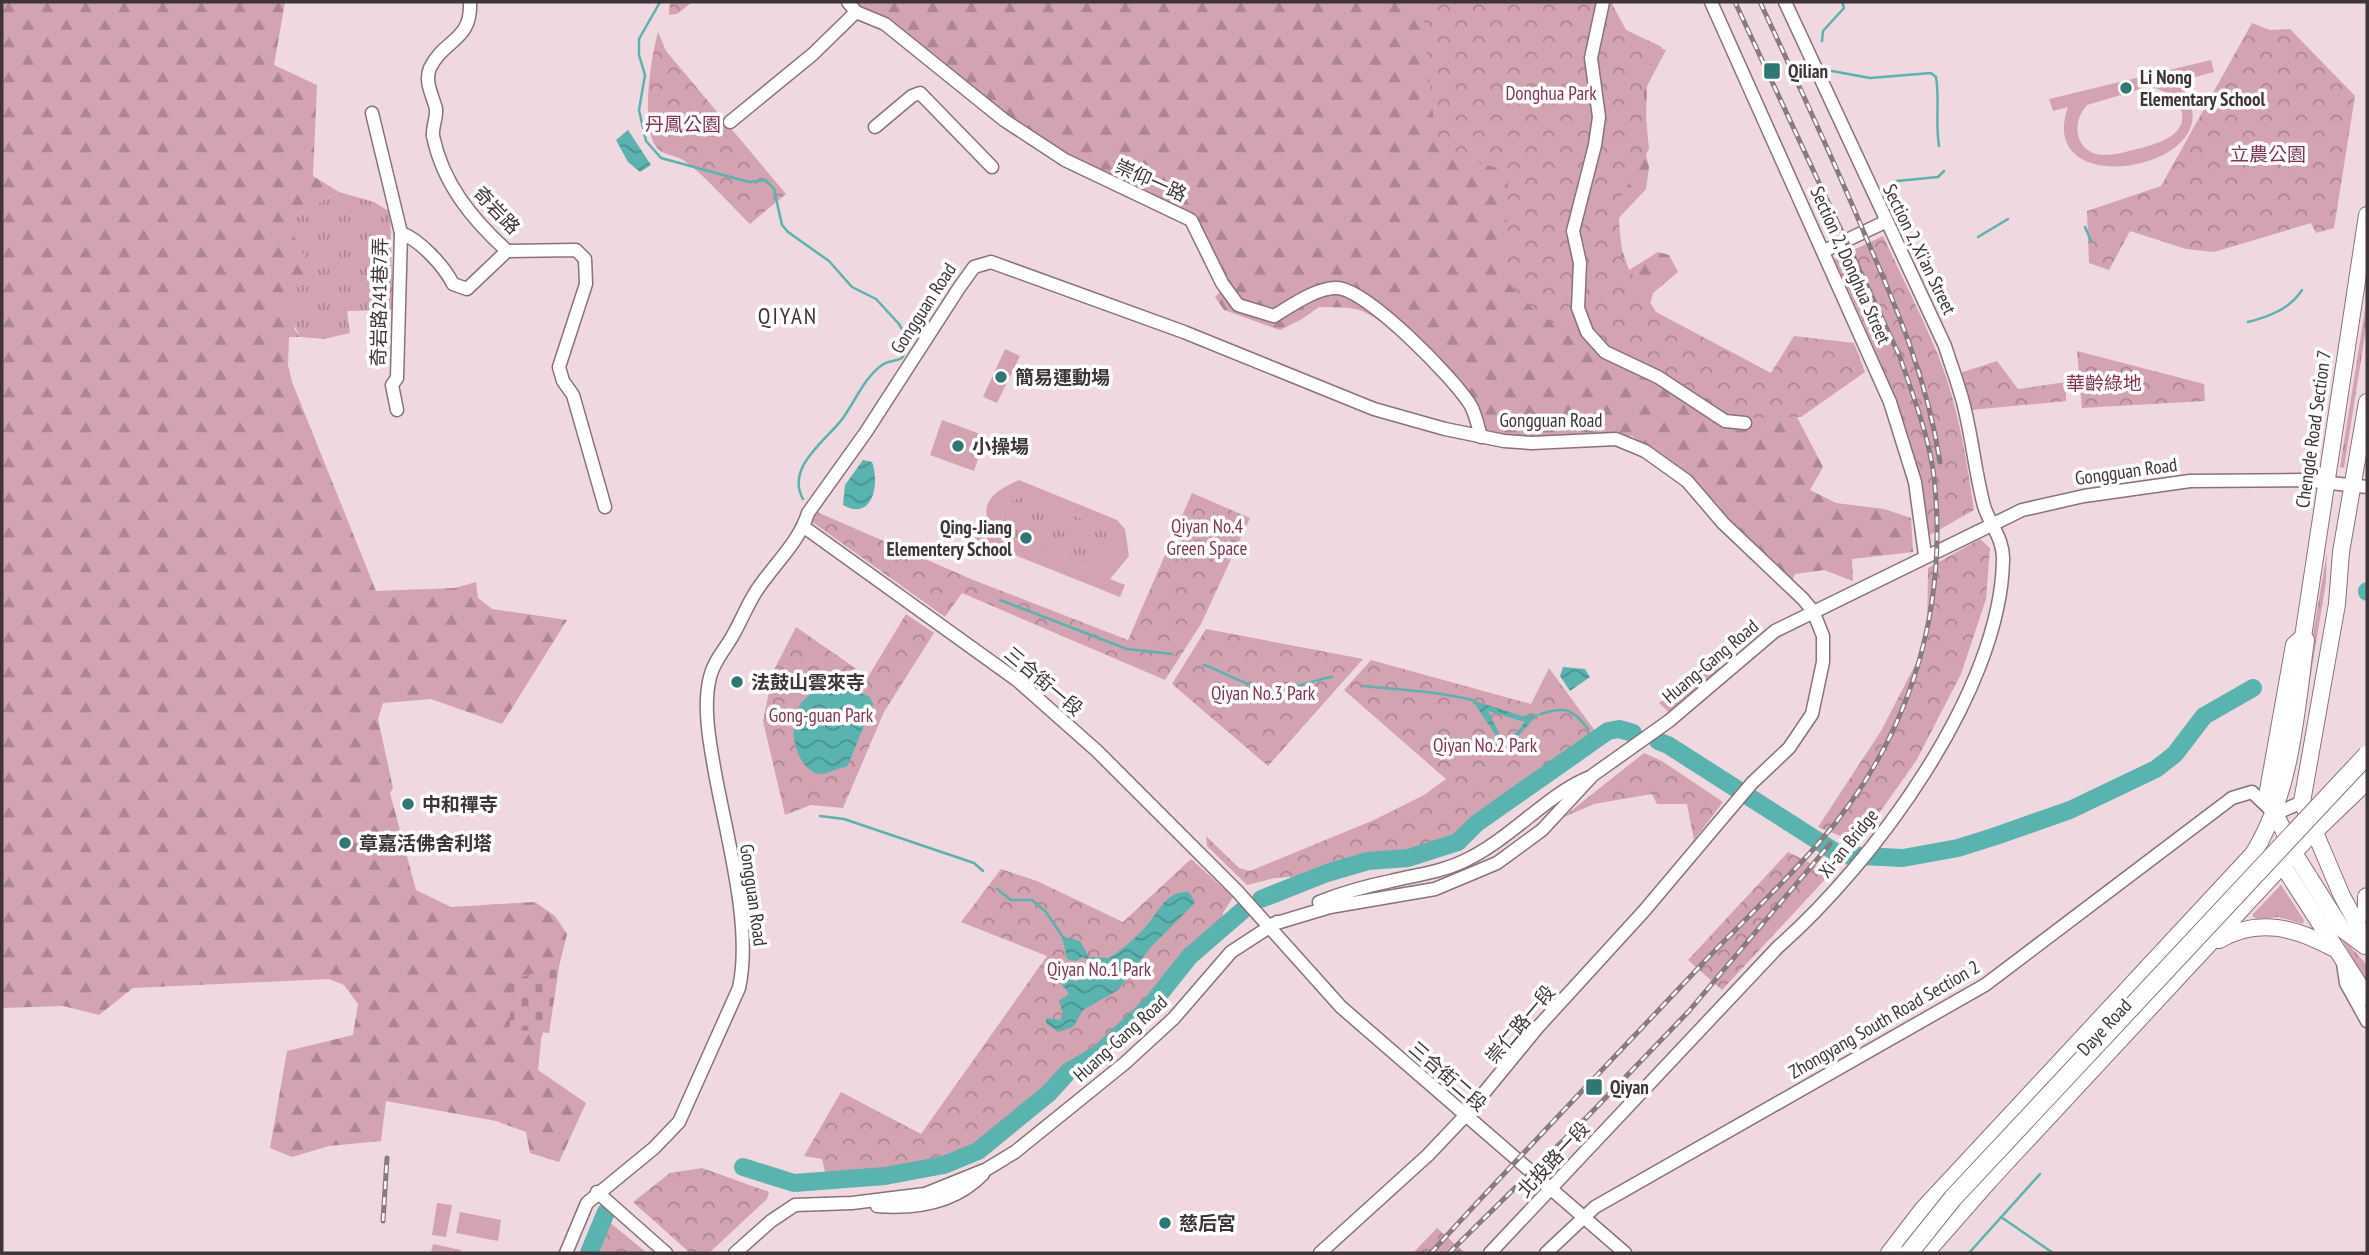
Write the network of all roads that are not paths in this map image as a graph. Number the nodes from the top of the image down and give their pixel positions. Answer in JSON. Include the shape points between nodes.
{"nodes":[{"id":1,"x":470,"y":2,"type":"edge"},
{"id":2,"x":1603,"y":2,"type":"edge"},
{"id":3,"x":1711,"y":2,"type":"edge"},
{"id":4,"x":1785,"y":2,"type":"edge"},
{"id":5,"x":852,"y":7,"type":"edge"},
{"id":6,"x":372,"y":113,"type":"dead end"},
{"id":7,"x":730,"y":122,"type":"dead end"},
{"id":8,"x":875,"y":127,"type":"dead end"},
{"id":9,"x":992,"y":167,"type":"dead end"},
{"id":10,"x":2367,"y":215,"type":"edge"},
{"id":11,"x":1885,"y":222,"type":"junction"},
{"id":12,"x":401,"y":233,"type":"junction"},
{"id":13,"x":507,"y":251,"type":"junction"},
{"id":14,"x":1824,"y":251,"type":"junction"},
{"id":15,"x":2367,"y":402,"type":"edge"},
{"id":16,"x":397,"y":410,"type":"dead end"},
{"id":17,"x":1745,"y":423,"type":"dead end"},
{"id":18,"x":1481,"y":437,"type":"junction"},
{"id":19,"x":2326,"y":482,"type":"junction"},
{"id":20,"x":2360,"y":486,"type":"edge"},
{"id":21,"x":605,"y":507,"type":"dead end"},
{"id":22,"x":1992,"y":523,"type":"junction"},
{"id":23,"x":804,"y":527,"type":"junction"},
{"id":24,"x":1925,"y":555,"type":"junction"},
{"id":25,"x":1813,"y":611,"type":"junction"},
{"id":26,"x":2299,"y":641,"type":"junction"},
{"id":27,"x":1984,"y":652,"type":"joint"},
{"id":28,"x":2367,"y":755,"type":"edge"},
{"id":29,"x":2367,"y":780,"type":"edge"},
{"id":30,"x":2302,"y":802,"type":"junction"},
{"id":31,"x":2275,"y":814,"type":"junction"},
{"id":32,"x":2314,"y":831,"type":"junction"},
{"id":33,"x":2264,"y":836,"type":"junction"},
{"id":34,"x":2294,"y":853,"type":"junction"},
{"id":35,"x":2283,"y":866,"type":"junction"},
{"id":36,"x":2367,"y":897,"type":"edge"},
{"id":37,"x":2367,"y":913,"type":"edge"},
{"id":38,"x":1259,"y":914,"type":"joint"},
{"id":39,"x":1270,"y":925,"type":"junction"},
{"id":40,"x":2367,"y":942,"type":"edge"},
{"id":41,"x":2367,"y":947,"type":"edge"},
{"id":42,"x":2205,"y":949,"type":"junction"},
{"id":43,"x":2339,"y":954,"type":"junction"},
{"id":44,"x":2367,"y":997,"type":"edge"},
{"id":45,"x":2367,"y":1021,"type":"edge"},
{"id":46,"x":1703,"y":1030,"type":"joint"},
{"id":47,"x":1465,"y":1116,"type":"junction"},
{"id":48,"x":1551,"y":1188,"type":"junction"},
{"id":49,"x":602,"y":1196,"type":"junction"},
{"id":50,"x":1584,"y":1218,"type":"junction"},
{"id":51,"x":566,"y":1253,"type":"edge"},
{"id":52,"x":666,"y":1253,"type":"edge"},
{"id":53,"x":735,"y":1253,"type":"edge"},
{"id":54,"x":1320,"y":1253,"type":"edge"},
{"id":55,"x":1490,"y":1253,"type":"edge"},
{"id":56,"x":1546,"y":1253,"type":"edge"},
{"id":57,"x":1625,"y":1253,"type":"edge"},
{"id":58,"x":1889,"y":1253,"type":"edge"},
{"id":59,"x":1909,"y":1253,"type":"edge"},
{"id":60,"x":1926,"y":1253,"type":"edge"}],
"edges":[{"from":1,"to":13,"type":"street","name":"奇岩路","via":[[467,27],[430,67],[428,81],[436,113],[432,132],[457,198]]},
{"from":2,"to":17,"type":"street","via":[[1591,58],[1599,117],[1573,231],[1580,263],[1578,308],[1587,332],[1605,352],[1658,377],[1725,421]]},
{"from":3,"to":14,"type":"street","name":"Section 2, Donghua Street"},
{"from":4,"to":11,"type":"street","name":"Section 2, Xi'an Street"},
{"from":5,"to":7,"type":"street","via":[[813,54]]},
{"from":5,"to":18,"type":"street","name":"崇仰一路","via":[[885,24],[1004,120],[1065,160],[1191,219],[1238,305],[1274,316],[1333,287],[1351,289],[1394,322],[1471,406]]},
{"from":6,"to":12,"type":"street","name":"奇岩路241巷7弄"},
{"from":8,"to":9,"type":"street","via":[[920,93]]},
{"from":10,"to":19,"type":"main road","name":"Chengde Road Section 7"},
{"from":11,"to":14,"type":"street"},
{"from":11,"to":22,"type":"street","name":"Section 2, Xi'an Street","via":[[1945,346]]},
{"from":12,"to":13,"type":"street","via":[[410,236],[453,284],[467,289]]},
{"from":12,"to":16,"type":"street","name":"奇岩路241巷7弄","via":[[397,378],[392,385]]},
{"from":13,"to":21,"type":"street","name":"奇岩路","via":[[576,250],[585,259],[586,284],[559,367],[573,395]]},
{"from":14,"to":24,"type":"street","name":"Section 2, Donghua Street","via":[[1890,402],[1914,482]]},
{"from":15,"to":20,"type":"main road"},
{"from":18,"to":23,"type":"street","name":"Gongguan Road","via":[[1374,409],[1184,332],[982,262],[959,288],[811,509]]},
{"from":18,"to":25,"type":"street","name":"Gongguan Road","via":[[1532,443],[1616,439],[1646,451],[1686,481]]},
{"from":19,"to":20,"type":"street","name":"Gongguan Road"},
{"from":19,"to":22,"type":"street","name":"Gongguan Road","via":[[2190,481],[2045,503]]},
{"from":19,"to":26,"type":"main road","name":"Chengde Road Section 7"},
{"from":20,"to":30,"type":"main road","via":[[2341,552],[2337,604]]},
{"from":22,"to":24,"type":"street","name":"Gongguan Road"},
{"from":22,"to":27,"type":"street","name":"Section 2, Xi'an Street","via":[[2003,559]]},
{"from":23,"to":38,"type":"street","name":"三合街一段","via":[[1018,681],[1097,751]]},
{"from":23,"to":49,"type":"street","name":"Gongguan Road","via":[[755,593],[710,676],[710,743],[742,930],[744,967],[739,988],[679,1122]]},
{"from":24,"to":25,"type":"street","name":"Gongguan Road"},
{"from":25,"to":39,"type":"street","name":"Huang-Gang Road","via":[[1768,636],[1664,724],[1465,861],[1349,891]]},
{"from":25,"to":47,"type":"street","name":"崇仁路一段","via":[[1823,636],[1823,662],[1812,714],[1789,748],[1734,804]]},
{"from":26,"to":31,"type":"main road","via":[[2285,691],[2267,796]]},
{"from":26,"to":31,"type":"main road","via":[[2306,640]]},
{"from":27,"to":46,"type":"street","name":"Xi-an Bridge","via":[[1950,728],[1878,841]]},
{"from":28,"to":59,"type":"highway","bridge":true,"via":[[1963,1188]]},
{"from":29,"to":32,"type":"highway"},
{"from":30,"to":31,"type":"street"},
{"from":30,"to":32,"type":"main road"},
{"from":31,"to":33,"type":"main road"},
{"from":31,"to":34,"type":"main road"},
{"from":31,"to":50,"type":"street","name":"Zhongyang South Road Section 2","via":[[2252,792],[2232,798],[1985,985],[1595,1207]]},
{"from":32,"to":34,"type":"main road","name":"Daye Road"},
{"from":32,"to":40,"type":"main road"},
{"from":33,"to":35,"type":"main road"},
{"from":33,"to":58,"type":"main road","name":"Daye Road","via":[[2253,854],[1922,1210]]},
{"from":34,"to":35,"type":"main road","name":"Daye Road"},
{"from":34,"to":41,"type":"main road","via":[[2342,929]]},
{"from":35,"to":42,"type":"main road","name":"Daye Road"},
{"from":35,"to":43,"type":"main road"},
{"from":36,"to":37,"type":"highway"},
{"from":38,"to":39,"type":"street","name":"三合街二段"},
{"from":39,"to":47,"type":"street","name":"三合街二段","via":[[1341,1007]]},
{"from":39,"to":53,"type":"street","name":"Huang-Gang Road","via":[[1231,953],[1174,1018],[1118,1070],[987,1170],[925,1194],[795,1205]]},
{"from":42,"to":43,"type":"main road","via":[[2228,935],[2262,926],[2309,935]]},
{"from":42,"to":60,"type":"main road","name":"Daye Road"},
{"from":43,"to":44,"type":"main road"},
{"from":43,"to":45,"type":"street","via":[[2346,983]]},
{"from":46,"to":48,"type":"street","name":"北投路一段"},
{"from":47,"to":48,"type":"street","name":"三合街二段"},
{"from":47,"to":54,"type":"street","name":"崇仁路一段"},
{"from":48,"to":50,"type":"street","name":"三合街二段"},
{"from":48,"to":55,"type":"street","name":"北投路一段"},
{"from":49,"to":51,"type":"street","name":"Gongguan Road","via":[[579,1218]]},
{"from":49,"to":52,"type":"street"},
{"from":50,"to":56,"type":"street","name":"Zhongyang South Road Section 2"},
{"from":50,"to":57,"type":"street","name":"三合街二段"}]}
